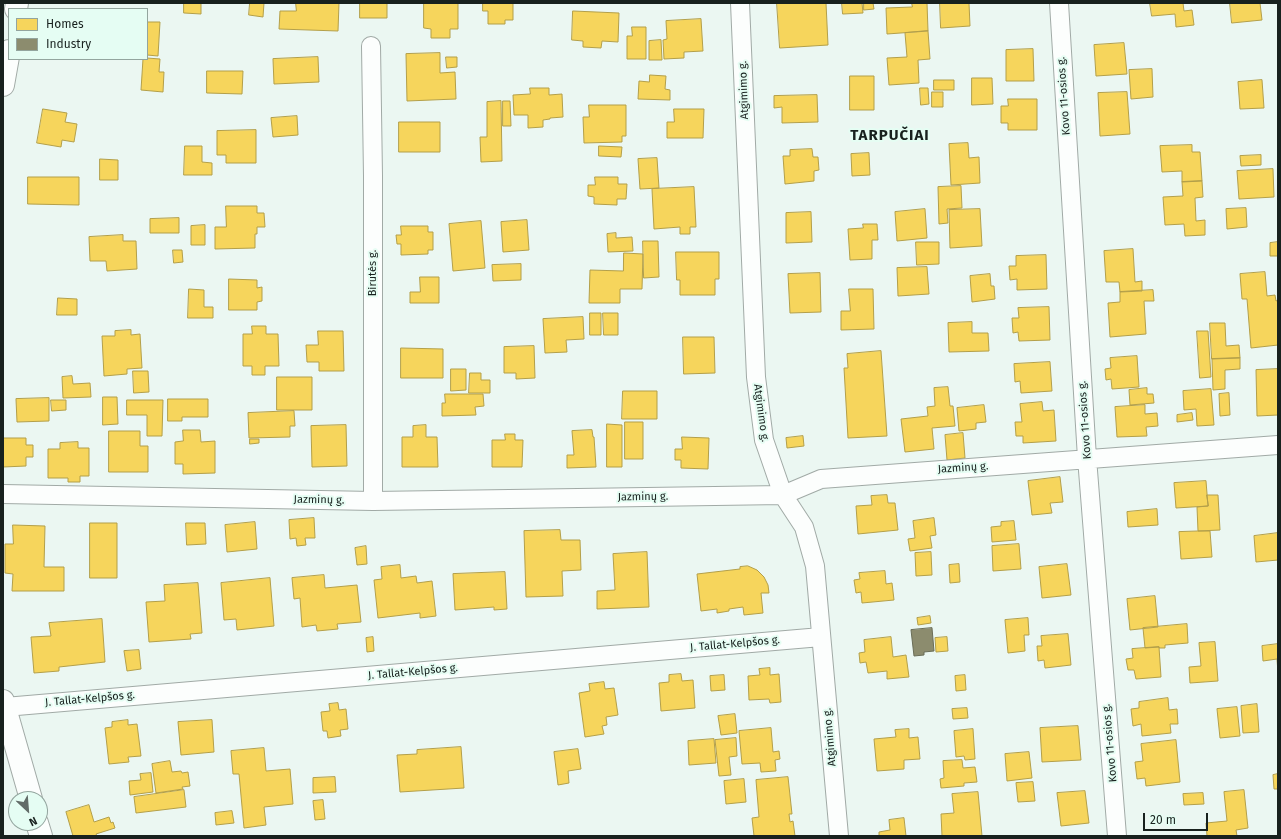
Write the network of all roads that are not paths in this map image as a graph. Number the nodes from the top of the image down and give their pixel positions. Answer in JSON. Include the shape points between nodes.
{"nodes":[{"id":1,"x":740,"y":3,"type":"edge"},
{"id":2,"x":1059,"y":3,"type":"edge"},
{"id":3,"x":371,"y":46,"type":"dead end"},
{"id":4,"x":8,"y":57,"type":"edge"},
{"id":5,"x":3,"y":85,"type":"edge"},
{"id":6,"x":1278,"y":445,"type":"edge"},
{"id":7,"x":1087,"y":458,"type":"junction"},
{"id":8,"x":3,"y":494,"type":"edge"},
{"id":9,"x":783,"y":495,"type":"junction"},
{"id":10,"x":373,"y":501,"type":"junction"},
{"id":11,"x":820,"y":637,"type":"junction"},
{"id":12,"x":4,"y":704,"type":"edge"},
{"id":13,"x":8,"y":738,"type":"edge"},
{"id":14,"x":28,"y":791,"type":"edge"},
{"id":15,"x":838,"y":836,"type":"edge"},
{"id":16,"x":1117,"y":836,"type":"edge"}],
"edges":[{"from":1,"to":9,"type":"street","name":"Atgimimo g.","via":[[756,377],[764,440]]},
{"from":2,"to":7,"type":"street","name":"Kovo 11-osios g."},
{"from":3,"to":10,"type":"street","name":"Birutės g."},
{"from":4,"to":5,"type":"main road"},
{"from":6,"to":7,"type":"street","name":"Jazminų g."},
{"from":7,"to":9,"type":"street","name":"Jazminų g.","via":[[821,479]]},
{"from":7,"to":16,"type":"street","name":"Kovo 11-osios g."},
{"from":8,"to":10,"type":"street","name":"Jazminų g."},
{"from":9,"to":10,"type":"street","name":"Jazminų g."},
{"from":9,"to":11,"type":"street","name":"Atgimimo g.","via":[[804,527],[815,566]]},
{"from":11,"to":12,"type":"street","name":"J. Tallat-Kelpšos g."},
{"from":11,"to":15,"type":"street","name":"Atgimimo g."},
{"from":12,"to":13,"type":"main road"},
{"from":13,"to":14,"type":"main road"}]}
